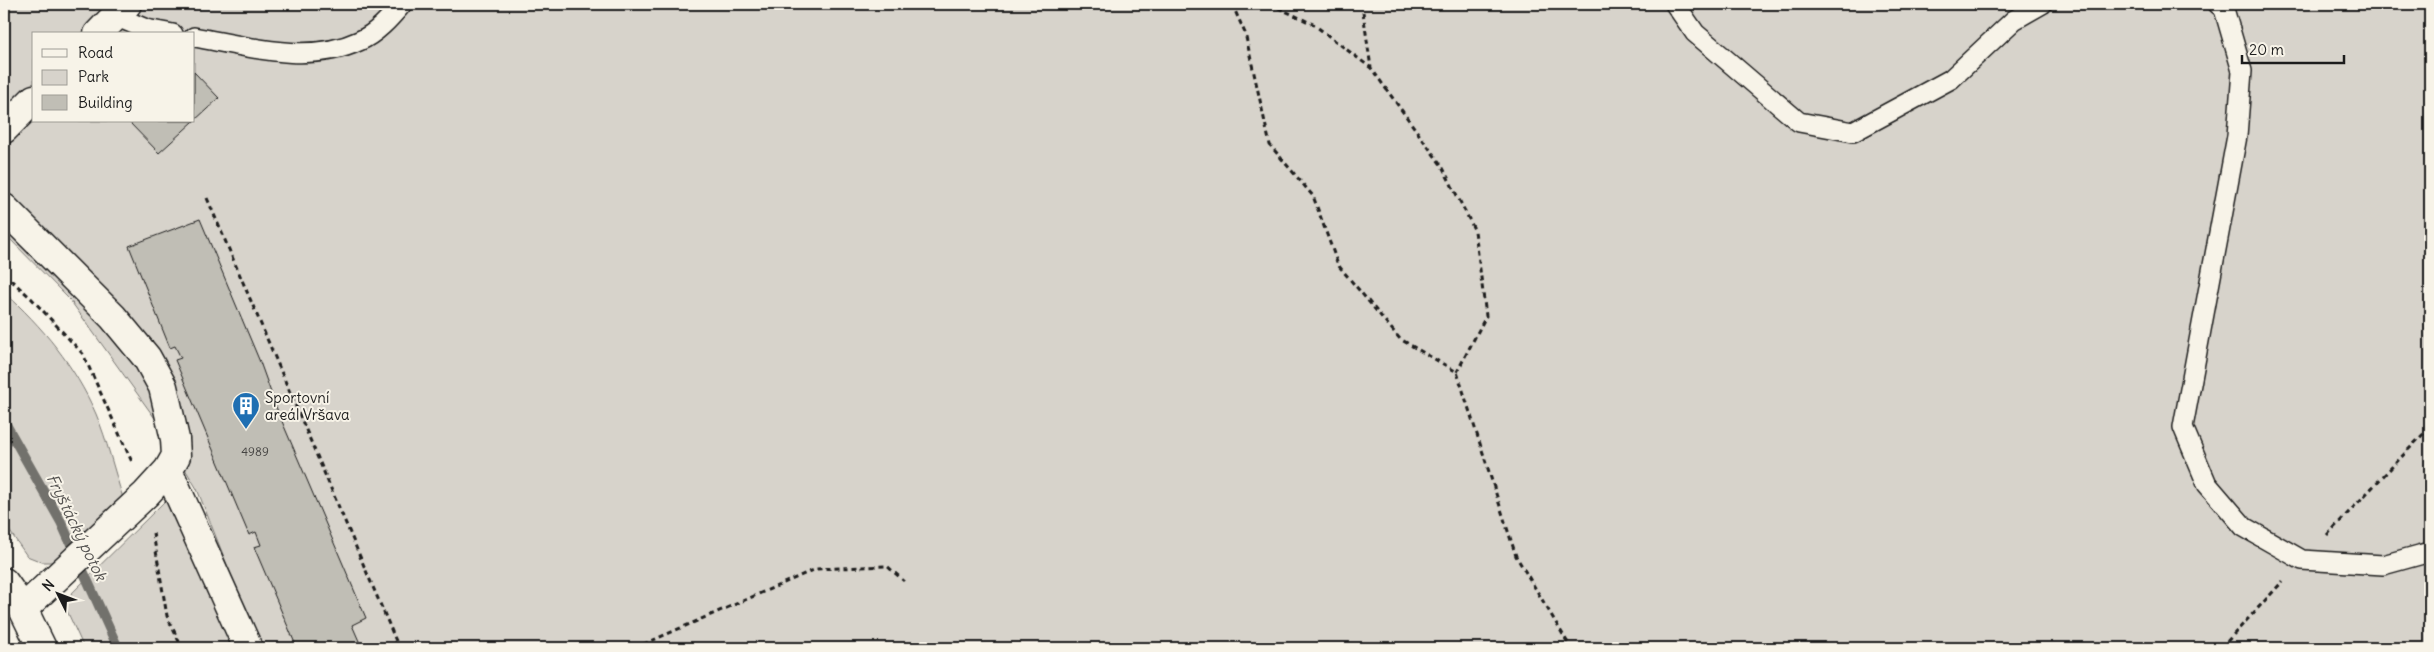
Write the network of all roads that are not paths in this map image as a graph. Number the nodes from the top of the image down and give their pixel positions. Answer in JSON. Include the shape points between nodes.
{"nodes":[{"id":1,"x":402,"y":4,"type":"edge"},
{"id":2,"x":1675,"y":4,"type":"edge"},
{"id":3,"x":2042,"y":4,"type":"edge"},
{"id":4,"x":2218,"y":4,"type":"edge"},
{"id":5,"x":113,"y":18,"type":"edge"},
{"id":6,"x":162,"y":32,"type":"edge"},
{"id":7,"x":195,"y":37,"type":"edge"},
{"id":8,"x":32,"y":101,"type":"edge"},
{"id":9,"x":4,"y":129,"type":"edge"},
{"id":10,"x":4,"y":208,"type":"edge"},
{"id":11,"x":168,"y":470,"type":"junction"},
{"id":12,"x":2430,"y":552,"type":"edge"},
{"id":13,"x":4,"y":582,"type":"edge"},
{"id":14,"x":23,"y":608,"type":"junction"},
{"id":15,"x":42,"y":648,"type":"edge"},
{"id":16,"x":248,"y":648,"type":"edge"}],
"edges":[{"from":1,"to":7,"type":"lane","via":[[388,20],[360,41],[331,50],[280,52]]},
{"from":2,"to":3,"type":"lane","via":[[1695,33],[1799,122],[1853,132],[1951,79],[2014,20]]},
{"from":4,"to":12,"type":"lane","via":[[2224,9],[2242,71],[2237,136],[2183,427],[2207,484],[2244,527],[2302,560],[2384,565]]},
{"from":5,"to":6,"type":"lane"},
{"from":8,"to":9,"type":"street"},
{"from":10,"to":11,"type":"street","via":[[113,317],[147,358],[163,387],[172,418],[176,456]]},
{"from":11,"to":14,"type":"street"},
{"from":11,"to":16,"type":"street"},
{"from":13,"to":14,"type":"street"},
{"from":14,"to":15,"type":"street"}]}
